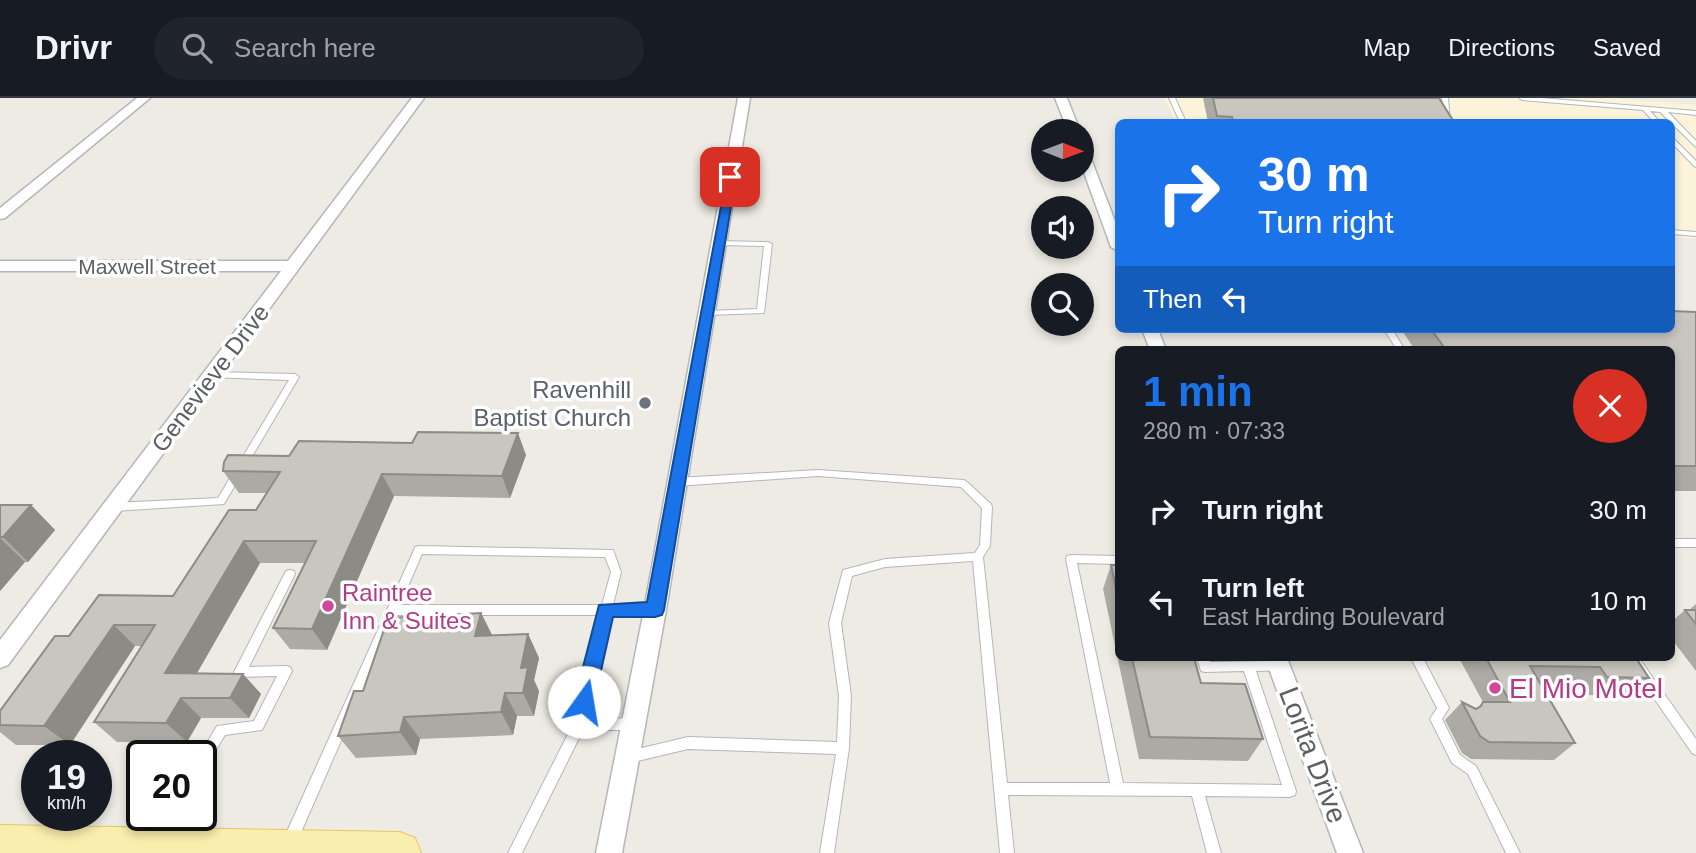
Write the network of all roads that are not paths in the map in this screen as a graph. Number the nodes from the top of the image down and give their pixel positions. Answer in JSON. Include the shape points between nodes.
{"nodes":[{"id":1,"x":144,"y":98,"type":"edge"},
{"id":2,"x":418,"y":98,"type":"edge"},
{"id":3,"x":744,"y":98,"type":"edge"},
{"id":4,"x":1061,"y":98,"type":"edge"},
{"id":5,"x":1171,"y":98,"type":"edge"},
{"id":6,"x":1445,"y":98,"type":"edge"},
{"id":7,"x":1522,"y":98,"type":"edge"},
{"id":8,"x":1645,"y":109,"type":"junction"},
{"id":9,"x":1662,"y":110,"type":"junction"},
{"id":10,"x":1696,"y":113,"type":"edge"},
{"id":11,"x":1069,"y":119,"type":"edge"},
{"id":12,"x":1182,"y":119,"type":"edge"},
{"id":13,"x":1447,"y":119,"type":"edge"},
{"id":14,"x":1654,"y":119,"type":"edge"},
{"id":15,"x":1671,"y":119,"type":"edge"},
{"id":16,"x":1675,"y":123,"type":"edge"},
{"id":17,"x":1675,"y":142,"type":"edge"},
{"id":18,"x":1696,"y":145,"type":"edge"},
{"id":19,"x":1693,"y":158,"type":"edge"},
{"id":20,"x":1696,"y":165,"type":"edge"},
{"id":21,"x":1094,"y":182,"type":"edge"},
{"id":22,"x":0,"y":215,"type":"edge"},
{"id":23,"x":1675,"y":232,"type":"edge"},
{"id":24,"x":1696,"y":234,"type":"edge"},
{"id":25,"x":1115,"y":239,"type":"edge"},
{"id":26,"x":719,"y":243,"type":"junction"},
{"id":27,"x":0,"y":266,"type":"edge"},
{"id":28,"x":293,"y":267,"type":"junction"},
{"id":29,"x":707,"y":313,"type":"junction"},
{"id":30,"x":212,"y":375,"type":"junction"},
{"id":31,"x":677,"y":482,"type":"junction"},
{"id":32,"x":113,"y":507,"type":"junction"},
{"id":33,"x":1696,"y":543,"type":"edge"},
{"id":34,"x":1675,"y":544,"type":"edge"},
{"id":35,"x":978,"y":557,"type":"junction"},
{"id":36,"x":1115,"y":559,"type":"edge"},
{"id":37,"x":290,"y":574,"type":"dead end"},
{"id":38,"x":392,"y":610,"type":"junction"},
{"id":39,"x":606,"y":610,"type":"junction"},
{"id":40,"x":655,"y":610,"type":"junction"},
{"id":41,"x":0,"y":658,"type":"edge"},
{"id":42,"x":1204,"y":661,"type":"edge"},
{"id":43,"x":1419,"y":661,"type":"edge"},
{"id":44,"x":1634,"y":661,"type":"edge"},
{"id":45,"x":1277,"y":662,"type":"edge"},
{"id":46,"x":1248,"y":666,"type":"junction"},
{"id":47,"x":634,"y":724,"type":"junction"},
{"id":48,"x":579,"y":725,"type":"junction"},
{"id":49,"x":215,"y":740,"type":"edge"},
{"id":50,"x":843,"y":748,"type":"junction"},
{"id":51,"x":1695,"y":748,"type":"edge"},
{"id":52,"x":629,"y":757,"type":"junction"},
{"id":53,"x":1003,"y":789,"type":"junction"},
{"id":54,"x":1118,"y":790,"type":"junction"},
{"id":55,"x":1197,"y":790,"type":"junction"},
{"id":56,"x":158,"y":832,"type":"edge"},
{"id":57,"x":0,"y":846,"type":"edge"},
{"id":58,"x":261,"y":852,"type":"edge"},
{"id":59,"x":400,"y":853,"type":"edge"},
{"id":60,"x":515,"y":853,"type":"edge"},
{"id":61,"x":609,"y":853,"type":"edge"},
{"id":62,"x":827,"y":853,"type":"edge"},
{"id":63,"x":1007,"y":853,"type":"edge"},
{"id":64,"x":1214,"y":853,"type":"edge"},
{"id":65,"x":1350,"y":853,"type":"edge"},
{"id":66,"x":1513,"y":853,"type":"edge"}],
"edges":[{"from":1,"to":22,"type":"street"},
{"from":2,"to":28,"type":"street","name":"Genevieve Drive"},
{"from":3,"to":26,"type":"street"},
{"from":4,"to":11,"type":"street"},
{"from":5,"to":12,"type":"lane"},
{"from":6,"to":13,"type":"lane"},
{"from":7,"to":8,"type":"lane"},
{"from":8,"to":9,"type":"lane"},
{"from":8,"to":14,"type":"lane"},
{"from":9,"to":10,"type":"lane"},
{"from":9,"to":15,"type":"lane"},
{"from":16,"to":18,"type":"lane"},
{"from":17,"to":19,"type":"lane"},
{"from":19,"to":20,"type":"lane"},
{"from":21,"to":25,"type":"street"},
{"from":23,"to":24,"type":"lane"},
{"from":26,"to":29,"type":"street"},
{"from":26,"to":29,"type":"lane","via":[[768,243],[761,311]]},
{"from":27,"to":28,"type":"street","name":"Maxwell Street"},
{"from":28,"to":30,"type":"street","name":"Genevieve Drive"},
{"from":29,"to":31,"type":"street"},
{"from":30,"to":32,"type":"street","name":"Genevieve Drive"},
{"from":30,"to":32,"type":"lane","via":[[295,377],[221,501]]},
{"from":31,"to":35,"type":"lane","via":[[818,473],[964,484],[987,507],[985,546]]},
{"from":31,"to":40,"type":"street"},
{"from":32,"to":41,"type":"street","name":"Genevieve Drive"},
{"from":33,"to":34,"type":"lane"},
{"from":35,"to":50,"type":"lane","via":[[885,563],[847,573],[835,622],[845,696]]},
{"from":35,"to":53,"type":"lane"},
{"from":36,"to":54,"type":"lane","via":[[1071,559]]},
{"from":37,"to":49,"type":"lane","via":[[240,672],[286,671],[258,726],[221,730]]},
{"from":38,"to":39,"type":"lane"},
{"from":38,"to":39,"type":"lane","via":[[419,550],[609,553],[616,572]]},
{"from":38,"to":58,"type":"lane"},
{"from":39,"to":40,"type":"lane"},
{"from":39,"to":48,"type":"lane"},
{"from":40,"to":47,"type":"street"},
{"from":42,"to":46,"type":"lane","via":[[1205,667]]},
{"from":43,"to":66,"type":"lane","via":[[1446,711],[1436,719],[1456,759],[1475,765]]},
{"from":44,"to":51,"type":"lane"},
{"from":45,"to":46,"type":"lane"},
{"from":45,"to":65,"type":"street","name":"Lorita Drive"},
{"from":46,"to":55,"type":"lane","via":[[1290,790]]},
{"from":47,"to":48,"type":"lane"},
{"from":47,"to":52,"type":"street"},
{"from":48,"to":60,"type":"lane"},
{"from":50,"to":52,"type":"lane","via":[[688,743]]},
{"from":50,"to":62,"type":"lane"},
{"from":52,"to":61,"type":"street"},
{"from":53,"to":54,"type":"lane"},
{"from":53,"to":63,"type":"lane"},
{"from":54,"to":55,"type":"lane"},
{"from":55,"to":64,"type":"lane"},
{"from":56,"to":57,"type":"main road"},
{"from":56,"to":58,"type":"main road"},
{"from":58,"to":59,"type":"main road"}]}
